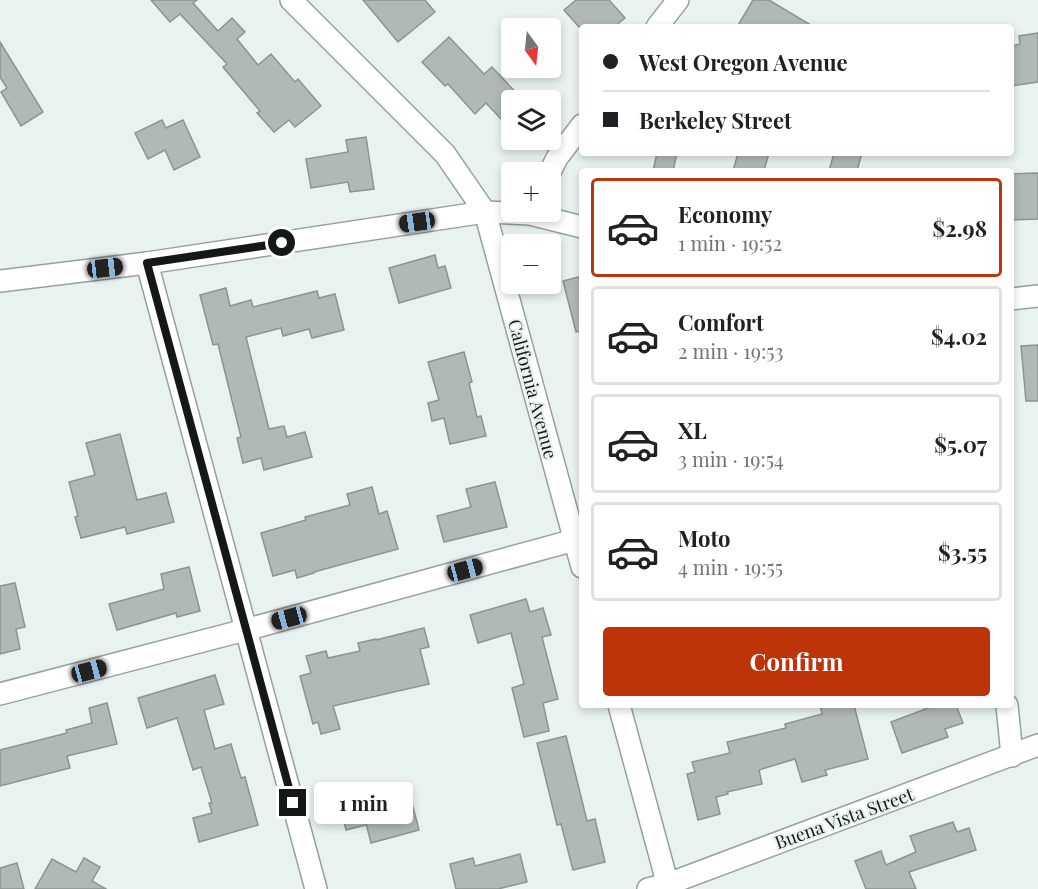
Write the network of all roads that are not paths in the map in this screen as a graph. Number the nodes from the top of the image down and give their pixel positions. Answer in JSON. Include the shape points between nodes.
{"nodes":[{"id":1,"x":291,"y":0,"type":"edge"},
{"id":2,"x":678,"y":0,"type":"edge"},
{"id":3,"x":659,"y":24,"type":"edge"},
{"id":4,"x":579,"y":129,"type":"edge"},
{"id":5,"x":555,"y":162,"type":"edge"},
{"id":6,"x":485,"y":212,"type":"junction"},
{"id":7,"x":501,"y":212,"type":"edge"},
{"id":8,"x":561,"y":221,"type":"edge"},
{"id":9,"x":579,"y":226,"type":"edge"},
{"id":10,"x":147,"y":263,"type":"junction"},
{"id":11,"x":0,"y":281,"type":"edge"},
{"id":12,"x":1038,"y":296,"type":"edge"},
{"id":13,"x":1014,"y":299,"type":"edge"},
{"id":14,"x":578,"y":539,"type":"edge"},
{"id":15,"x":245,"y":630,"type":"junction"},
{"id":16,"x":0,"y":694,"type":"edge"},
{"id":17,"x":620,"y":708,"type":"edge"},
{"id":18,"x":1007,"y":708,"type":"edge"},
{"id":19,"x":1038,"y":745,"type":"edge"},
{"id":20,"x":1012,"y":756,"type":"junction"},
{"id":21,"x":662,"y":887,"type":"edge"},
{"id":22,"x":316,"y":889,"type":"edge"}],
"edges":[{"from":1,"to":6,"type":"street","name":"California Avenue","via":[[445,154]]},
{"from":2,"to":3,"type":"street"},
{"from":4,"to":5,"type":"street"},
{"from":6,"to":7,"type":"street"},
{"from":6,"to":10,"type":"street"},
{"from":6,"to":14,"type":"street","name":"California Avenue"},
{"from":8,"to":9,"type":"street"},
{"from":10,"to":11,"type":"street"},
{"from":10,"to":15,"type":"street"},
{"from":12,"to":13,"type":"street"},
{"from":14,"to":15,"type":"street"},
{"from":15,"to":16,"type":"street"},
{"from":15,"to":22,"type":"street"},
{"from":17,"to":21,"type":"street"},
{"from":18,"to":20,"type":"street"},
{"from":19,"to":20,"type":"street","name":"Buena Vista Street"},
{"from":20,"to":21,"type":"street","name":"Buena Vista Street"}]}
